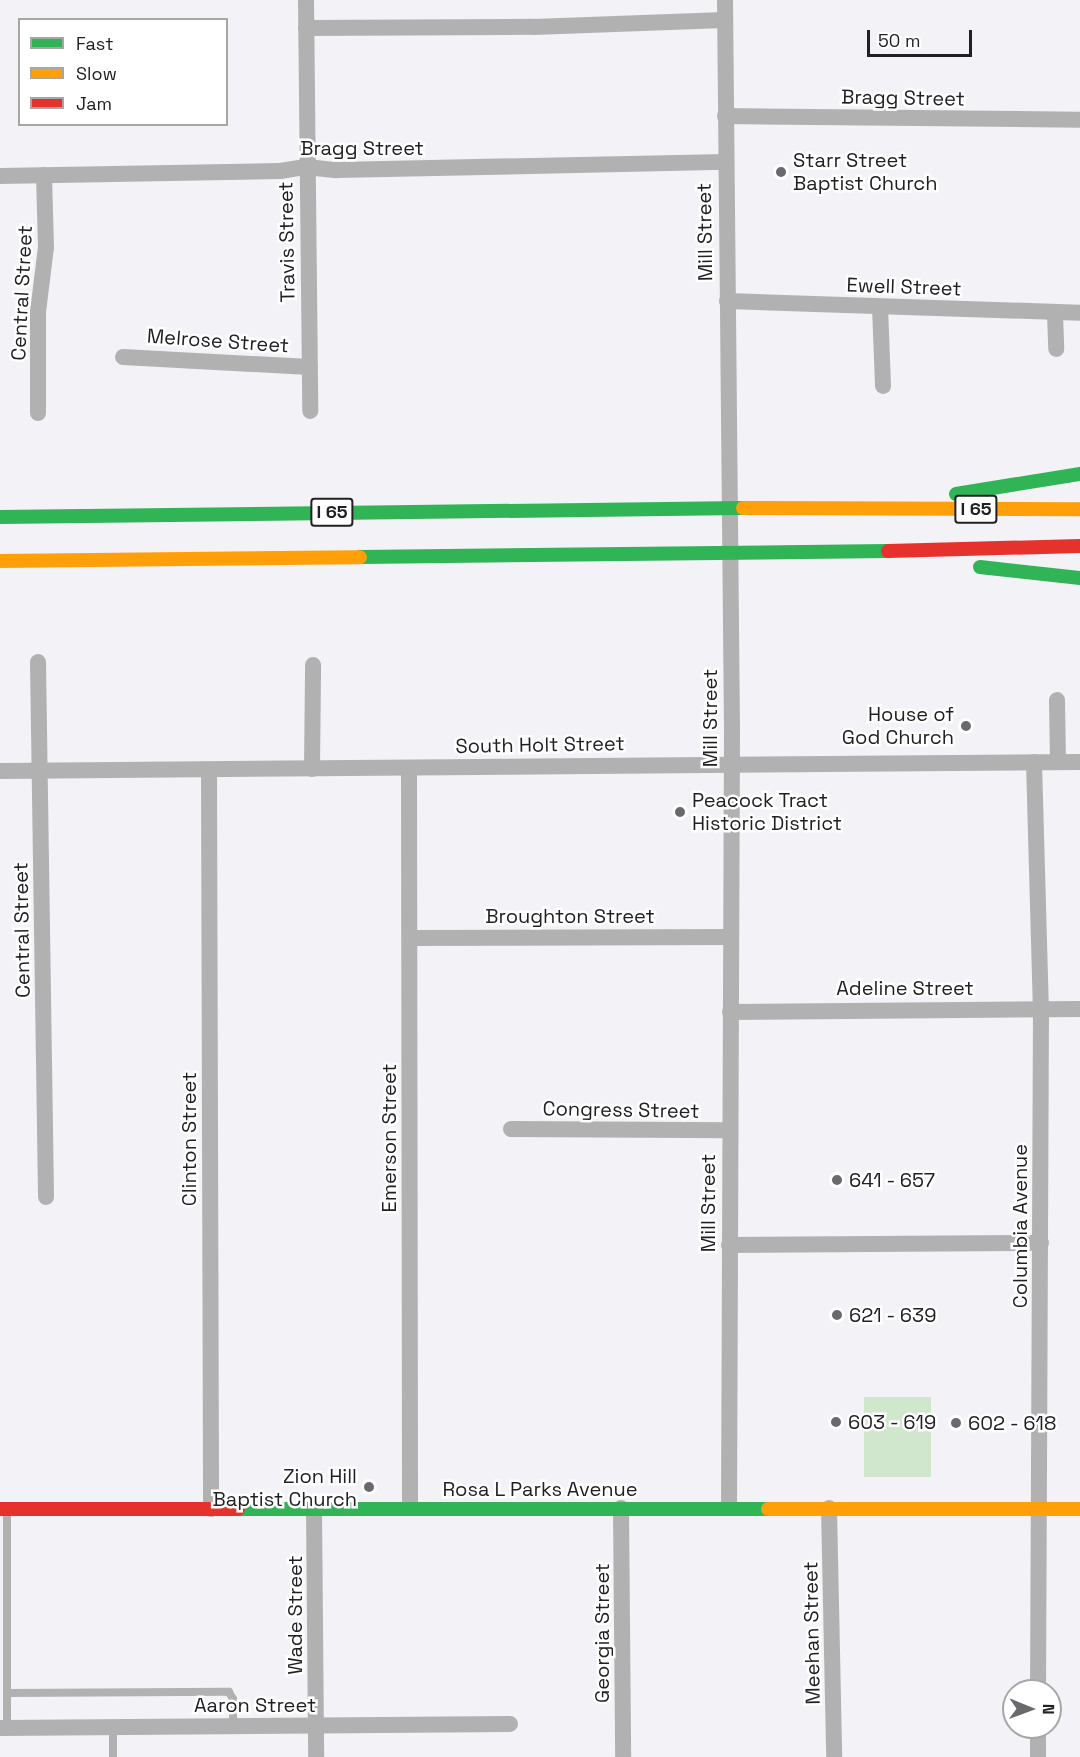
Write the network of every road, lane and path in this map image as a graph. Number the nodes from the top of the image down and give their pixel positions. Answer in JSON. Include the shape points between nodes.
{"nodes":[{"id":1,"x":306,"y":0,"type":"edge"},
{"id":2,"x":724,"y":0,"type":"edge"},
{"id":3,"x":725,"y":20,"type":"junction"},
{"id":4,"x":306,"y":28,"type":"junction"},
{"id":5,"x":725,"y":116,"type":"junction"},
{"id":6,"x":1080,"y":120,"type":"edge"},
{"id":7,"x":725,"y":162,"type":"junction"},
{"id":8,"x":306,"y":167,"type":"junction"},
{"id":9,"x":0,"y":176,"type":"edge"},
{"id":10,"x":44,"y":176,"type":"junction"},
{"id":11,"x":727,"y":301,"type":"junction"},
{"id":12,"x":880,"y":307,"type":"junction"},
{"id":13,"x":1055,"y":313,"type":"junction"},
{"id":14,"x":1080,"y":313,"type":"edge"},
{"id":15,"x":1056,"y":349,"type":"dead end"},
{"id":16,"x":123,"y":357,"type":"dead end"},
{"id":17,"x":310,"y":367,"type":"junction"},
{"id":18,"x":883,"y":386,"type":"dead end"},
{"id":19,"x":310,"y":411,"type":"dead end"},
{"id":20,"x":38,"y":413,"type":"dead end"},
{"id":21,"x":1080,"y":474,"type":"edge"},
{"id":22,"x":872,"y":508,"type":"junction"},
{"id":23,"x":1080,"y":509,"type":"edge"},
{"id":24,"x":0,"y":518,"type":"edge"},
{"id":25,"x":1080,"y":546,"type":"edge"},
{"id":26,"x":882,"y":549,"type":"junction"},
{"id":27,"x":0,"y":561,"type":"edge"},
{"id":28,"x":1080,"y":578,"type":"edge"},
{"id":29,"x":38,"y":662,"type":"dead end"},
{"id":30,"x":313,"y":665,"type":"dead end"},
{"id":31,"x":1057,"y":700,"type":"dead end"},
{"id":32,"x":1034,"y":762,"type":"junction"},
{"id":33,"x":1058,"y":762,"type":"junction"},
{"id":34,"x":1080,"y":762,"type":"edge"},
{"id":35,"x":731,"y":763,"type":"junction"},
{"id":36,"x":312,"y":768,"type":"junction"},
{"id":37,"x":409,"y":768,"type":"junction"},
{"id":38,"x":209,"y":770,"type":"junction"},
{"id":39,"x":0,"y":771,"type":"edge"},
{"id":40,"x":40,"y":771,"type":"junction"},
{"id":41,"x":411,"y":938,"type":"junction"},
{"id":42,"x":729,"y":938,"type":"junction"},
{"id":43,"x":1080,"y":1008,"type":"edge"},
{"id":44,"x":1041,"y":1009,"type":"junction"},
{"id":45,"x":730,"y":1012,"type":"junction"},
{"id":46,"x":511,"y":1130,"type":"dead end"},
{"id":47,"x":730,"y":1130,"type":"junction"},
{"id":48,"x":46,"y":1197,"type":"dead end"},
{"id":49,"x":1041,"y":1243,"type":"junction"},
{"id":50,"x":729,"y":1245,"type":"junction"},
{"id":51,"x":729,"y":1507,"type":"junction"},
{"id":52,"x":410,"y":1508,"type":"junction"},
{"id":53,"x":621,"y":1508,"type":"junction"},
{"id":54,"x":829,"y":1508,"type":"junction"},
{"id":55,"x":4,"y":1509,"type":"edge"},
{"id":56,"x":211,"y":1509,"type":"junction"},
{"id":57,"x":314,"y":1509,"type":"junction"},
{"id":58,"x":1039,"y":1509,"type":"junction"},
{"id":59,"x":1080,"y":1509,"type":"edge"},
{"id":60,"x":1038,"y":1679,"type":"edge"},
{"id":61,"x":8,"y":1693,"type":"junction"},
{"id":62,"x":510,"y":1724,"type":"dead end"},
{"id":63,"x":233,"y":1726,"type":"junction"},
{"id":64,"x":316,"y":1726,"type":"junction"},
{"id":65,"x":113,"y":1727,"type":"junction"},
{"id":66,"x":4,"y":1728,"type":"edge"},
{"id":67,"x":1038,"y":1739,"type":"edge"},
{"id":68,"x":113,"y":1757,"type":"edge"},
{"id":69,"x":316,"y":1757,"type":"edge"},
{"id":70,"x":623,"y":1757,"type":"edge"},
{"id":71,"x":834,"y":1757,"type":"edge"},
{"id":72,"x":1038,"y":1757,"type":"edge"}],
"edges":[{"from":1,"to":4,"type":"street","name":"Travis Street"},
{"from":2,"to":3,"type":"street","name":"Mill Street"},
{"from":3,"to":4,"type":"street","via":[[533,27]]},
{"from":3,"to":5,"type":"street","name":"Mill Street"},
{"from":4,"to":8,"type":"street","name":"Travis Street"},
{"from":5,"to":6,"type":"street","name":"Bragg Street"},
{"from":5,"to":7,"type":"street","name":"Mill Street"},
{"from":7,"to":8,"type":"street","name":"Bragg Street","via":[[337,170]]},
{"from":7,"to":11,"type":"street","name":"Mill Street"},
{"from":8,"to":10,"type":"street","name":"Bragg Street","via":[[280,171]]},
{"from":8,"to":17,"type":"street","name":"Travis Street"},
{"from":9,"to":10,"type":"street","name":"Bragg Street"},
{"from":10,"to":20,"type":"street","name":"Central Street","via":[[46,247],[38,312]]},
{"from":11,"to":12,"type":"street","name":"Ewell Street"},
{"from":11,"to":35,"type":"street","name":"Mill Street"},
{"from":12,"to":13,"type":"street","name":"Ewell Street"},
{"from":12,"to":18,"type":"street"},
{"from":13,"to":14,"type":"street","name":"Ewell Street"},
{"from":13,"to":15,"type":"street"},
{"from":16,"to":17,"type":"street","name":"Melrose Street"},
{"from":17,"to":19,"type":"street","name":"Travis Street"},
{"from":21,"to":22,"type":"main road"},
{"from":22,"to":23,"type":"main road","number":"I 65"},
{"from":22,"to":24,"type":"main road","number":"I 65","via":[[664,507]]},
{"from":25,"to":26,"type":"main road","number":"I 65"},
{"from":26,"to":27,"type":"main road","number":"I 65"},
{"from":26,"to":28,"type":"main road","via":[[979,567]]},
{"from":29,"to":40,"type":"street","name":"Central Street"},
{"from":30,"to":36,"type":"street"},
{"from":31,"to":33,"type":"street"},
{"from":32,"to":33,"type":"street","name":"South Holt Street"},
{"from":32,"to":35,"type":"street","name":"South Holt Street"},
{"from":32,"to":44,"type":"street","name":"Columbia Avenue"},
{"from":33,"to":34,"type":"street","name":"South Holt Street"},
{"from":35,"to":37,"type":"street","name":"South Holt Street"},
{"from":35,"to":42,"type":"street","name":"Mill Street"},
{"from":36,"to":37,"type":"street","name":"South Holt Street"},
{"from":36,"to":38,"type":"street","name":"South Holt Street"},
{"from":37,"to":41,"type":"street","name":"Emerson Street"},
{"from":38,"to":40,"type":"street","name":"South Holt Street"},
{"from":38,"to":56,"type":"street","name":"Clinton Street"},
{"from":39,"to":40,"type":"street","name":"South Holt Street"},
{"from":40,"to":48,"type":"street","name":"Central Street"},
{"from":41,"to":42,"type":"street","name":"Broughton Street"},
{"from":41,"to":52,"type":"street","name":"Emerson Street"},
{"from":42,"to":45,"type":"street","name":"Mill Street"},
{"from":43,"to":44,"type":"street","name":"Adeline Street"},
{"from":44,"to":45,"type":"street","name":"Adeline Street"},
{"from":44,"to":49,"type":"street","name":"Columbia Avenue"},
{"from":45,"to":47,"type":"street","name":"Mill Street"},
{"from":46,"to":47,"type":"street","name":"Congress Street"},
{"from":47,"to":50,"type":"street","name":"Mill Street"},
{"from":49,"to":50,"type":"street"},
{"from":49,"to":58,"type":"street","name":"Columbia Avenue"},
{"from":50,"to":51,"type":"street","name":"Mill Street"},
{"from":51,"to":53,"type":"main road","name":"Rosa L Parks Avenue"},
{"from":51,"to":54,"type":"main road","name":"Rosa L Parks Avenue"},
{"from":52,"to":53,"type":"main road","name":"Rosa L Parks Avenue"},
{"from":52,"to":57,"type":"main road","name":"Rosa L Parks Avenue"},
{"from":53,"to":70,"type":"street","name":"Georgia Street"},
{"from":54,"to":58,"type":"main road","name":"Rosa L Parks Avenue"},
{"from":54,"to":71,"type":"street","name":"Meehan Street"},
{"from":55,"to":56,"type":"main road","name":"Rosa L Parks Avenue"},
{"from":55,"to":61,"type":"lane"},
{"from":56,"to":57,"type":"main road","name":"Rosa L Parks Avenue"},
{"from":57,"to":64,"type":"street","name":"Wade Street"},
{"from":58,"to":59,"type":"main road","name":"Rosa L Parks Avenue"},
{"from":58,"to":60,"type":"street","name":"Columbia Avenue"},
{"from":61,"to":63,"type":"lane","via":[[229,1692],[233,1699]]},
{"from":61,"to":66,"type":"lane"},
{"from":62,"to":64,"type":"street","name":"Aaron Street"},
{"from":63,"to":64,"type":"street","name":"Aaron Street"},
{"from":63,"to":65,"type":"street","name":"Aaron Street"},
{"from":64,"to":69,"type":"street","name":"Wade Street"},
{"from":65,"to":66,"type":"street","name":"Aaron Street"},
{"from":65,"to":68,"type":"lane"},
{"from":67,"to":72,"type":"street"}]}
